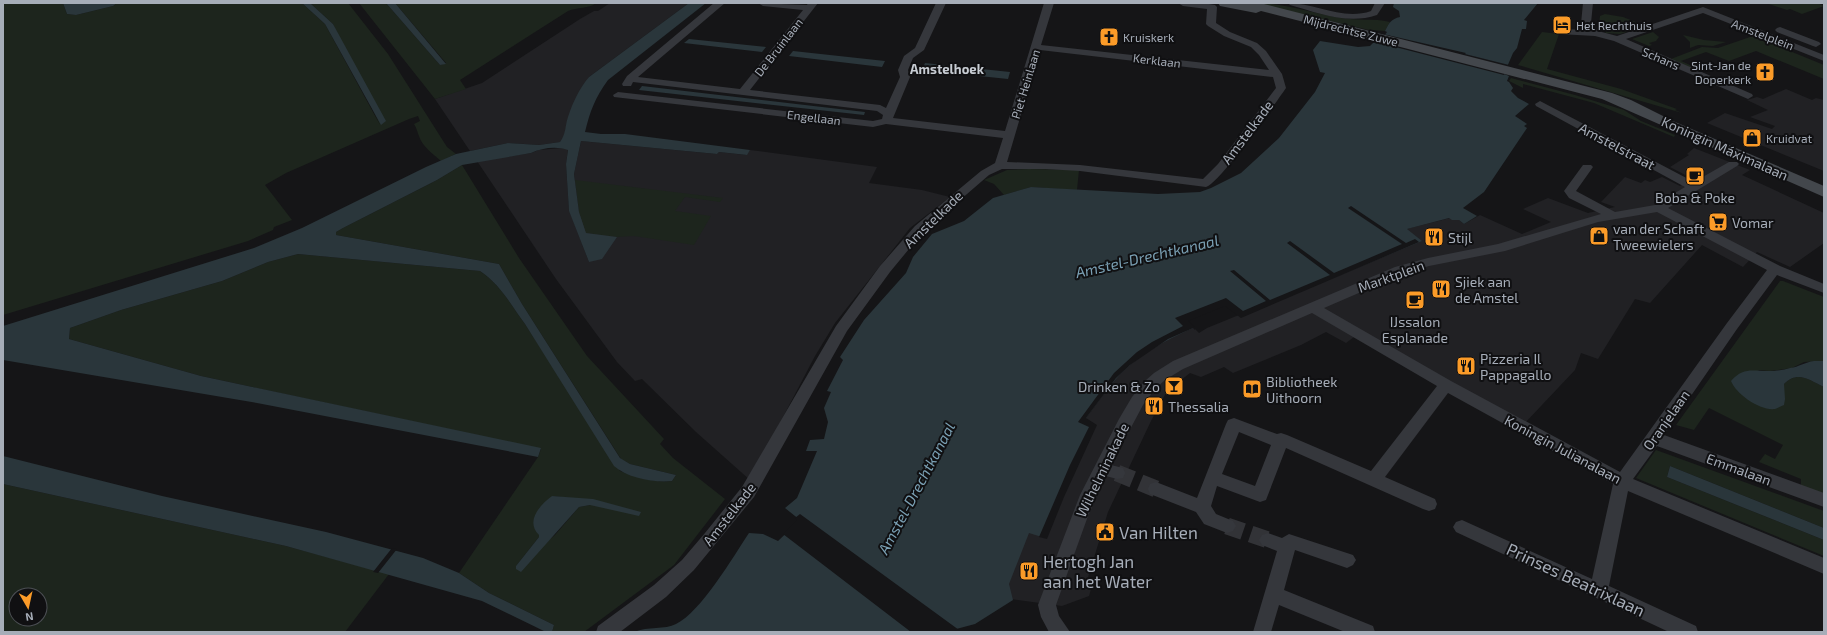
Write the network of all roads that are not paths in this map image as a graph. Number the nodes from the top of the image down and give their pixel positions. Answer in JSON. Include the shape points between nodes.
{"nodes":[{"id":1,"x":720,"y":3,"type":"edge"},
{"id":2,"x":763,"y":3,"type":"edge"},
{"id":3,"x":941,"y":3,"type":"edge"},
{"id":4,"x":1049,"y":3,"type":"edge"},
{"id":5,"x":1184,"y":3,"type":"edge"},
{"id":6,"x":1224,"y":3,"type":"edge"},
{"id":7,"x":1244,"y":3,"type":"edge"},
{"id":8,"x":1293,"y":3,"type":"edge"},
{"id":9,"x":1380,"y":3,"type":"edge"},
{"id":10,"x":1711,"y":3,"type":"edge"},
{"id":11,"x":1701,"y":5,"type":"edge"},
{"id":12,"x":810,"y":6,"type":"edge"},
{"id":13,"x":1587,"y":7,"type":"edge"},
{"id":14,"x":1279,"y":12,"type":"junction"},
{"id":15,"x":1562,"y":32,"type":"dead end"},
{"id":16,"x":1595,"y":33,"type":"junction"},
{"id":17,"x":1617,"y":39,"type":"junction"},
{"id":18,"x":1816,"y":44,"type":"dead end"},
{"id":19,"x":1037,"y":46,"type":"junction"},
{"id":20,"x":1422,"y":48,"type":"joint"},
{"id":21,"x":1824,"y":58,"type":"edge"},
{"id":22,"x":1276,"y":74,"type":"junction"},
{"id":23,"x":630,"y":79,"type":"junction"},
{"id":24,"x":743,"y":92,"type":"junction"},
{"id":25,"x":1748,"y":96,"type":"dead end"},
{"id":26,"x":1626,"y":103,"type":"junction"},
{"id":27,"x":1540,"y":104,"type":"dead end"},
{"id":28,"x":888,"y":117,"type":"junction"},
{"id":29,"x":1010,"y":135,"type":"junction"},
{"id":30,"x":1733,"y":164,"type":"dead end"},
{"id":31,"x":1000,"y":165,"type":"junction"},
{"id":32,"x":1586,"y":167,"type":"dead end"},
{"id":33,"x":1824,"y":177,"type":"edge"},
{"id":34,"x":1695,"y":188,"type":"junction"},
{"id":35,"x":1824,"y":192,"type":"edge"},
{"id":36,"x":1660,"y":208,"type":"junction"},
{"id":37,"x":1613,"y":216,"type":"junction"},
{"id":38,"x":1775,"y":269,"type":"junction"},
{"id":39,"x":1824,"y":289,"type":"edge"},
{"id":40,"x":1314,"y":308,"type":"junction"},
{"id":41,"x":1178,"y":365,"type":"joint"},
{"id":42,"x":1446,"y":385,"type":"junction"},
{"id":43,"x":1654,"y":438,"type":"junction"},
{"id":44,"x":1280,"y":442,"type":"junction"},
{"id":45,"x":1101,"y":468,"type":"junction"},
{"id":46,"x":1117,"y":473,"type":"tunnel mouth"},
{"id":47,"x":1212,"y":477,"type":"junction"},
{"id":48,"x":1374,"y":479,"type":"junction"},
{"id":49,"x":1622,"y":481,"type":"junction"},
{"id":50,"x":1156,"y":489,"type":"tunnel mouth"},
{"id":51,"x":1824,"y":500,"type":"edge"},
{"id":52,"x":1429,"y":504,"type":"dead end"},
{"id":53,"x":1202,"y":508,"type":"junction"},
{"id":54,"x":1227,"y":526,"type":"tunnel mouth"},
{"id":55,"x":1462,"y":527,"type":"dead end"},
{"id":56,"x":1268,"y":540,"type":"tunnel mouth"},
{"id":57,"x":1287,"y":547,"type":"junction"},
{"id":58,"x":1347,"y":560,"type":"dead end"},
{"id":59,"x":1824,"y":566,"type":"edge"},
{"id":60,"x":1599,"y":590,"type":"junction"},
{"id":61,"x":1273,"y":594,"type":"junction"},
{"id":62,"x":1053,"y":630,"type":"edge"},
{"id":63,"x":605,"y":632,"type":"edge"},
{"id":64,"x":1262,"y":632,"type":"edge"},
{"id":65,"x":1366,"y":632,"type":"edge"},
{"id":66,"x":1689,"y":632,"type":"edge"}],
"edges":[{"from":1,"to":23,"type":"street"},
{"from":2,"to":12,"type":"street"},
{"from":3,"to":28,"type":"street","via":[[919,50],[909,56],[902,70],[905,77]]},
{"from":4,"to":19,"type":"street","name":"Piet Heinlaan"},
{"from":5,"to":22,"type":"street","name":"Amstelkade","via":[[1212,7],[1211,24],[1254,45]]},
{"from":6,"to":14,"type":"street","name":"Mijdrechtse Zuwe"},
{"from":7,"to":14,"type":"street","name":"Mijdrechtse Zuwe"},
{"from":8,"to":9,"type":"street","name":"Mijdrechtse Zuwe","via":[[1345,16],[1360,17],[1375,12]]},
{"from":10,"to":11,"type":"street"},
{"from":10,"to":18,"type":"street"},
{"from":11,"to":17,"type":"street"},
{"from":11,"to":21,"type":"street","name":"Amstelplein"},
{"from":12,"to":24,"type":"street","name":"De Bruinlaan"},
{"from":13,"to":16,"type":"street","via":[[1586,24]]},
{"from":14,"to":20,"type":"street","name":"Mijdrechtse Zuwe"},
{"from":15,"to":16,"type":"street","name":"Schans"},
{"from":16,"to":17,"type":"street","name":"Schans"},
{"from":17,"to":25,"type":"street","name":"Schans"},
{"from":19,"to":22,"type":"street","name":"Kerklaan"},
{"from":19,"to":29,"type":"street","name":"Piet Heinlaan"},
{"from":20,"to":26,"type":"street","name":"Koningin Máximalaan"},
{"from":22,"to":31,"type":"street","name":"Amstelkade","via":[[1281,88],[1222,166],[1206,183],[1080,168]]},
{"from":23,"to":24,"type":"street","name":"Engellaan"},
{"from":23,"to":28,"type":"street","name":"Engellaan","via":[[618,95],[873,124]]},
{"from":24,"to":28,"type":"street","name":"Engellaan","via":[[880,108]]},
{"from":26,"to":33,"type":"street","name":"Koningin Máximalaan","via":[[1645,107],[1696,126]]},
{"from":26,"to":35,"type":"street","name":"Koningin Máximalaan"},
{"from":27,"to":34,"type":"street","name":"Amstelstraat"},
{"from":28,"to":29,"type":"street","name":"Engellaan"},
{"from":29,"to":31,"type":"street","name":"Piet Heinlaan"},
{"from":30,"to":34,"type":"street"},
{"from":31,"to":63,"type":"street","name":"Amstelkade","via":[[985,173],[922,226],[885,269],[841,329],[748,492],[688,565],[660,591]]},
{"from":32,"to":37,"type":"street","via":[[1570,191]]},
{"from":34,"to":36,"type":"street"},
{"from":36,"to":37,"type":"street","name":"Marktplein"},
{"from":36,"to":38,"type":"street"},
{"from":37,"to":40,"type":"street","name":"Marktplein","via":[[1584,222],[1500,248],[1413,265]]},
{"from":38,"to":39,"type":"street"},
{"from":38,"to":43,"type":"street","name":"Oranjelaan"},
{"from":40,"to":41,"type":"street","name":"Marktplein"},
{"from":40,"to":42,"type":"street","name":"Koningin Julianalaan"},
{"from":41,"to":45,"type":"street","name":"Wilhelminakade","via":[[1159,376],[1148,388],[1134,407]]},
{"from":42,"to":48,"type":"street"},
{"from":42,"to":49,"type":"street","name":"Koningin Julianalaan"},
{"from":43,"to":49,"type":"street","name":"Oranjelaan"},
{"from":43,"to":51,"type":"street","name":"Emmalaan"},
{"from":44,"to":47,"type":"street","via":[[1234,424]]},
{"from":44,"to":47,"type":"street","via":[[1260,495]]},
{"from":44,"to":48,"type":"street","via":[[1281,439]]},
{"from":45,"to":46,"type":"street"},
{"from":45,"to":62,"type":"street","name":"Wilhelminakade","via":[[1089,492],[1047,605]]},
{"from":47,"to":53,"type":"street"},
{"from":48,"to":52,"type":"street"},
{"from":49,"to":59,"type":"street","name":"Koningin Julianalaan"},
{"from":49,"to":60,"type":"street","name":"Oranjelaan"},
{"from":50,"to":53,"type":"street"},
{"from":53,"to":54,"type":"street","via":[[1210,519]]},
{"from":55,"to":60,"type":"street","name":"Prinses Beatrixlaan"},
{"from":56,"to":57,"type":"street"},
{"from":57,"to":58,"type":"street","via":[[1289,542]]},
{"from":57,"to":61,"type":"street"},
{"from":60,"to":66,"type":"street","name":"Prinses Beatrixlaan"},
{"from":61,"to":64,"type":"street"},
{"from":61,"to":65,"type":"street"}]}
